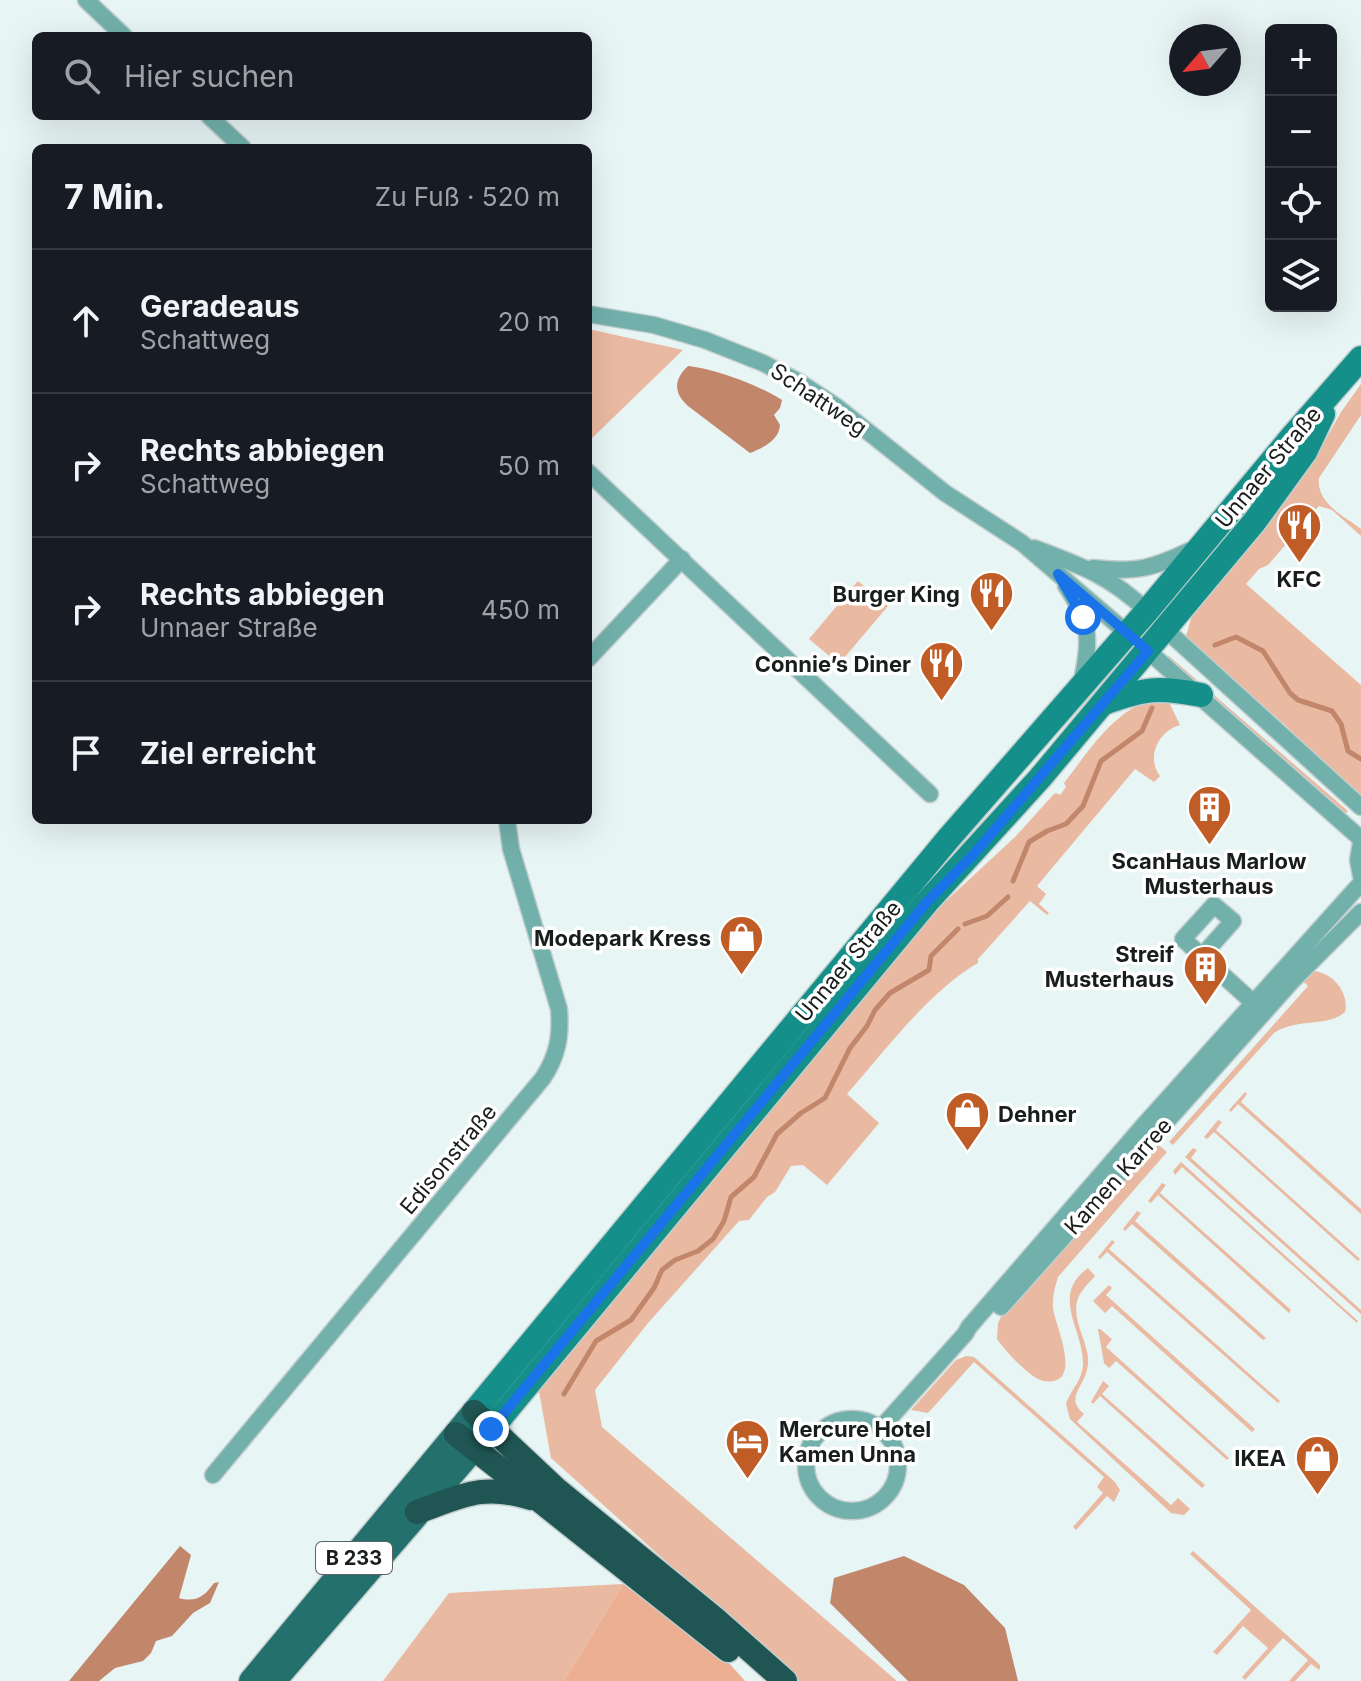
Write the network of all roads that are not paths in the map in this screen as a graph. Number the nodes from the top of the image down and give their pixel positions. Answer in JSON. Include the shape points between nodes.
{"nodes":[{"id":1,"x":86,"y":0,"type":"edge"},
{"id":2,"x":120,"y":32,"type":"edge"},
{"id":3,"x":213,"y":120,"type":"edge"},
{"id":4,"x":239,"y":144,"type":"edge"},
{"id":5,"x":592,"y":315,"type":"edge"},
{"id":6,"x":1361,"y":358,"type":"edge"},
{"id":7,"x":1334,"y":390,"type":"junction"},
{"id":8,"x":592,"y":476,"type":"edge"},
{"id":9,"x":1022,"y":543,"type":"junction"},
{"id":10,"x":1202,"y":544,"type":"junction"},
{"id":11,"x":682,"y":559,"type":"junction"},
{"id":12,"x":1086,"y":567,"type":"junction"},
{"id":13,"x":1058,"y":574,"type":"junction"},
{"id":14,"x":1147,"y":611,"type":"junction"},
{"id":15,"x":1164,"y":628,"type":"junction"},
{"id":16,"x":1127,"y":633,"type":"junction"},
{"id":17,"x":1148,"y":651,"type":"junction"},
{"id":18,"x":592,"y":655,"type":"edge"},
{"id":19,"x":1080,"y":687,"type":"junction"},
{"id":20,"x":1201,"y":695,"type":"junction"},
{"id":21,"x":1102,"y":703,"type":"junction"},
{"id":22,"x":930,"y":794,"type":"dead end"},
{"id":23,"x":1361,"y":807,"type":"edge"},
{"id":24,"x":508,"y":824,"type":"edge"},
{"id":25,"x":1361,"y":841,"type":"edge"},
{"id":26,"x":1361,"y":876,"type":"edge"},
{"id":27,"x":1361,"y":883,"type":"edge"},
{"id":28,"x":1361,"y":912,"type":"edge"},
{"id":29,"x":1202,"y":956,"type":"dead end"},
{"id":30,"x":1259,"y":1007,"type":"junction"},
{"id":31,"x":482,"y":1420,"type":"junction"},
{"id":32,"x":880,"y":1429,"type":"junction"},
{"id":33,"x":464,"y":1441,"type":"junction"},
{"id":34,"x":213,"y":1475,"type":"dead end"},
{"id":35,"x":540,"y":1502,"type":"junction"},
{"id":36,"x":417,"y":1512,"type":"junction"},
{"id":37,"x":251,"y":1681,"type":"edge"},
{"id":38,"x":274,"y":1681,"type":"edge"},
{"id":39,"x":762,"y":1681,"type":"edge"},
{"id":40,"x":785,"y":1681,"type":"edge"}],
"edges":[{"from":1,"to":2,"type":"street"},
{"from":3,"to":4,"type":"street"},
{"from":5,"to":9,"type":"street","name":"Schattweg","via":[[705,340],[787,375],[837,407],[945,493]]},
{"from":6,"to":7,"type":"main road"},
{"from":7,"to":10,"type":"main road","name":"Unnaer Straße"},
{"from":7,"to":15,"type":"main road","name":"Unnaer Straße","via":[[1305,452],[1255,521]]},
{"from":8,"to":11,"type":"street"},
{"from":9,"to":12,"type":"street","name":"Schattweg"},
{"from":9,"to":13,"type":"street","name":"Schattweg"},
{"from":10,"to":12,"type":"street","name":"Schattweg","via":[[1164,563],[1129,572]]},
{"from":10,"to":14,"type":"main road","name":"Unnaer Straße"},
{"from":11,"to":18,"type":"street"},
{"from":11,"to":22,"type":"street"},
{"from":12,"to":14,"type":"street","name":"Schattweg","via":[[1123,588]]},
{"from":13,"to":16,"type":"street","name":"Schattweg"},
{"from":13,"to":19,"type":"street","name":"Schattweg","via":[[1086,624],[1089,651]]},
{"from":14,"to":15,"type":"main road","name":"Schattweg"},
{"from":14,"to":16,"type":"main road","name":"Unnaer Straße"},
{"from":15,"to":17,"type":"main road","name":"Unnaer Straße"},
{"from":15,"to":23,"type":"street"},
{"from":16,"to":17,"type":"main road"},
{"from":16,"to":19,"type":"main road","name":"Unnaer Straße"},
{"from":17,"to":20,"type":"street"},
{"from":17,"to":21,"type":"main road","name":"Unnaer Straße"},
{"from":19,"to":31,"type":"main road","name":"Unnaer Straße","via":[[948,839]]},
{"from":20,"to":21,"type":"main road","via":[[1165,688]]},
{"from":20,"to":25,"type":"street"},
{"from":21,"to":31,"type":"main road","name":"Unnaer Straße"},
{"from":24,"to":34,"type":"street","name":"Edisonstraße","via":[[559,1009],[556,1058]]},
{"from":25,"to":26,"type":"street"},
{"from":27,"to":30,"type":"street","name":"Kamen Karree"},
{"from":28,"to":30,"type":"street","name":"Kamen Karree"},
{"from":29,"to":30,"type":"street"},
{"from":30,"to":32,"type":"street","name":"Kamen Karree","via":[[986,1323],[965,1334]]},
{"from":31,"to":33,"type":"main road","name":"Unnaer Straße","number":"B 233"},
{"from":31,"to":40,"type":"highway"},
{"from":32,"to":32,"type":"street","via":[[849,1419],[830,1424],[814,1438],[806,1457],[807,1477],[824,1502],[842,1510],[863,1510],[889,1493],[898,1463],[892,1443]]},
{"from":33,"to":35,"type":"highway"},
{"from":33,"to":36,"type":"main road","name":"Unnaer Straße","number":"B 233"},
{"from":33,"to":37,"type":"main road","name":"Unnaer Straße","number":"B 233"},
{"from":35,"to":36,"type":"highway","via":[[514,1493],[475,1491]]},
{"from":35,"to":39,"type":"highway"},
{"from":36,"to":38,"type":"main road","name":"Unnaer Straße","number":"B 233"}]}
